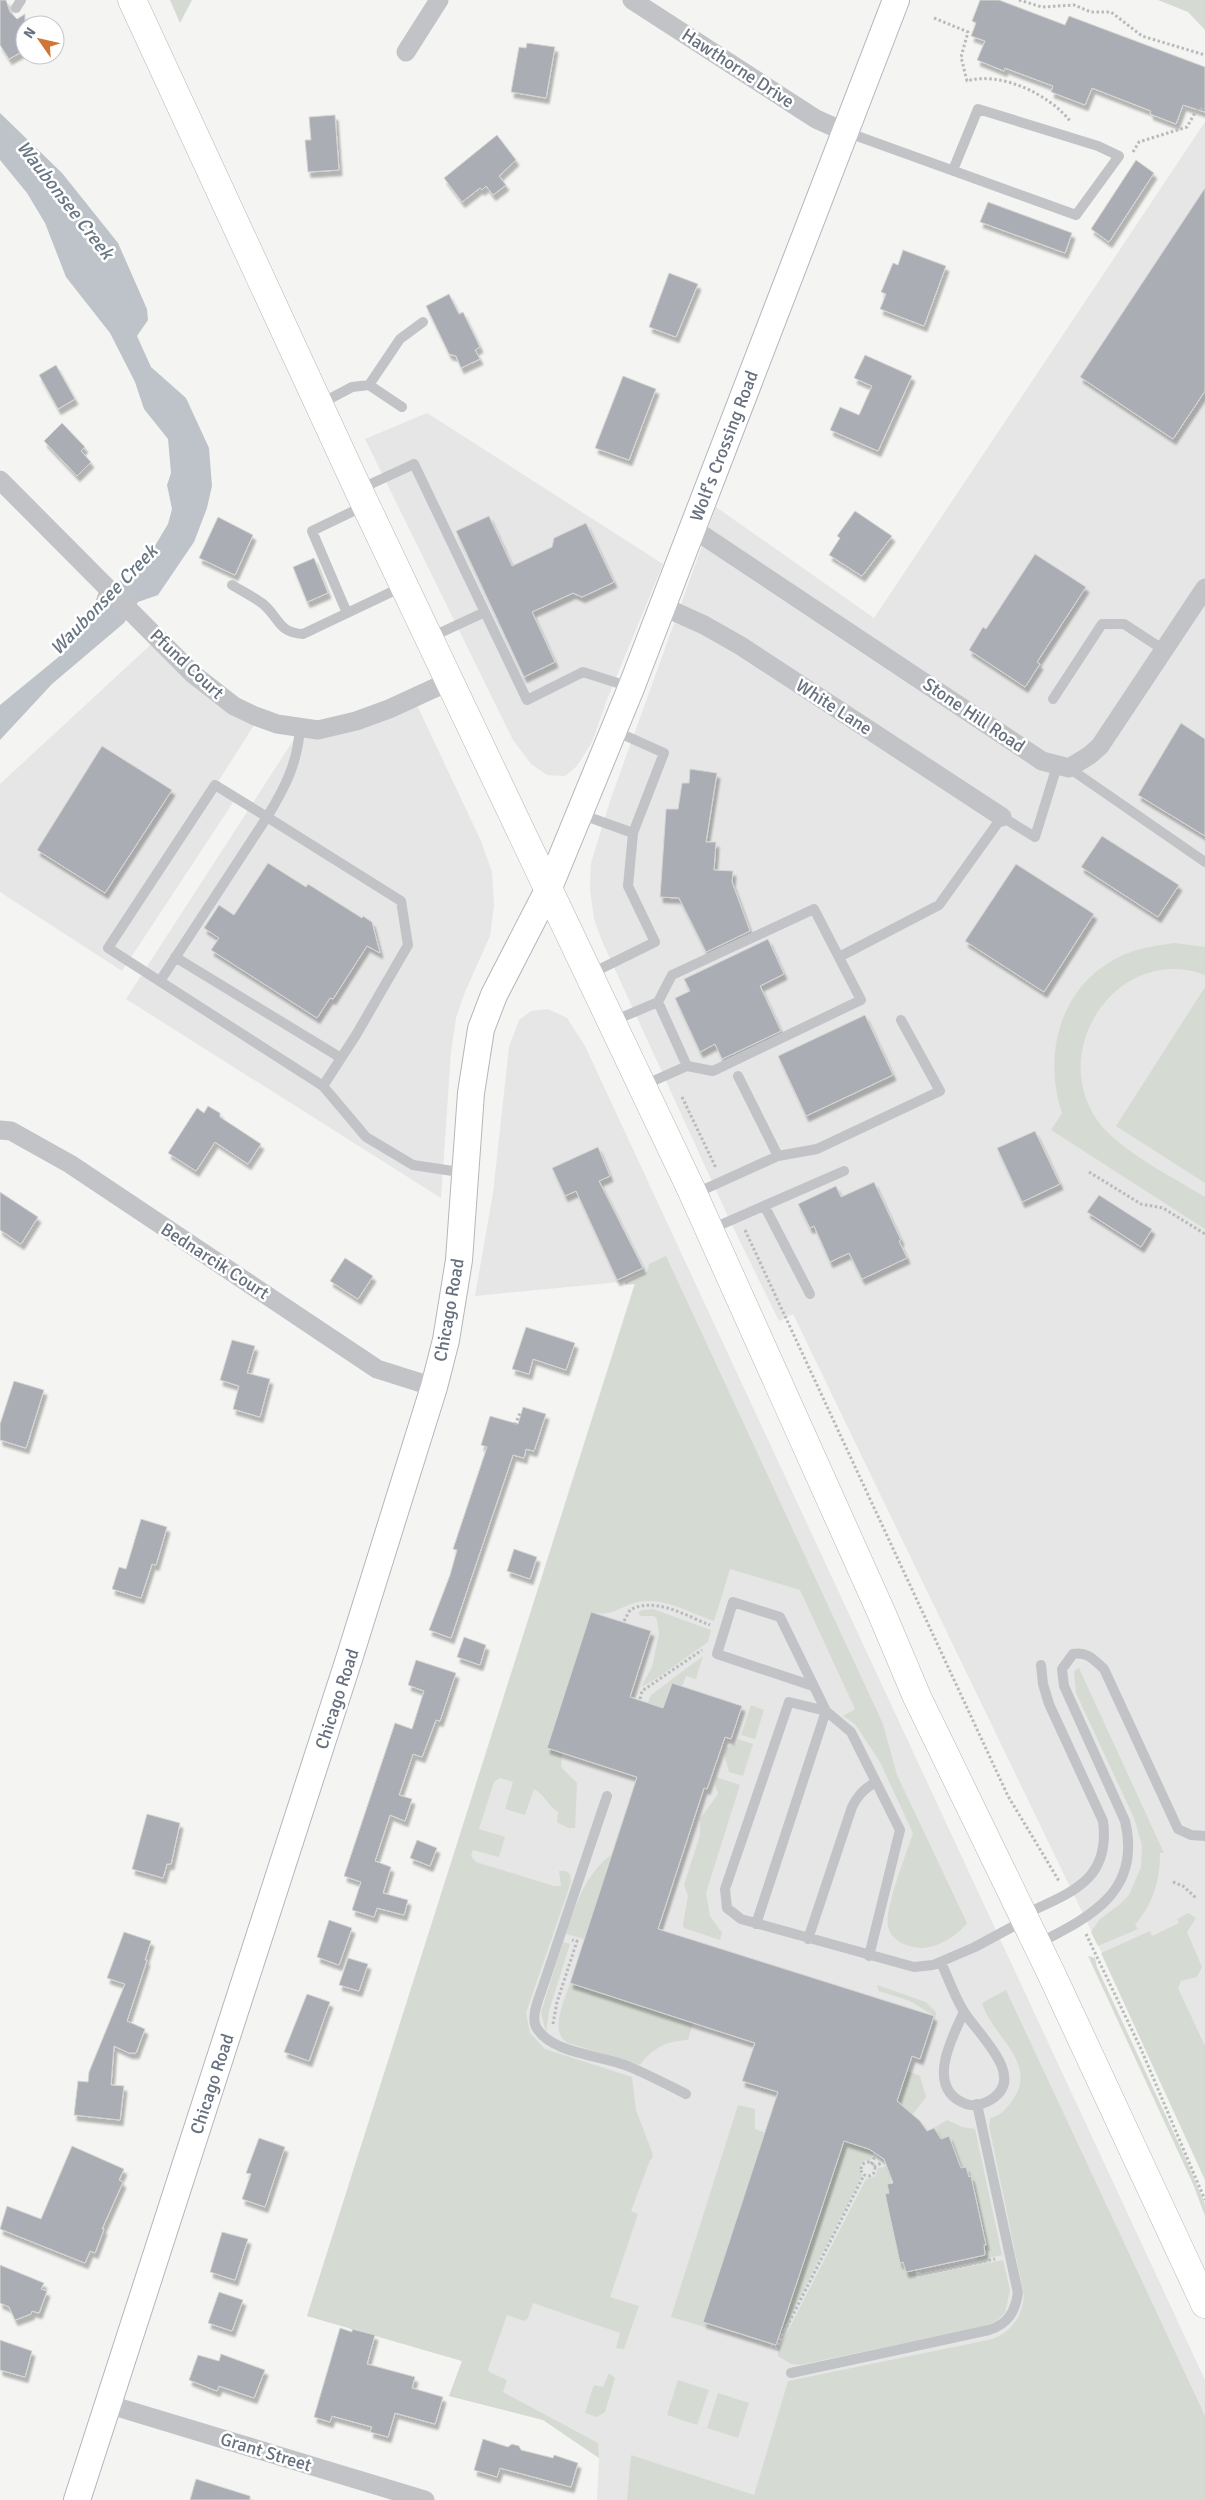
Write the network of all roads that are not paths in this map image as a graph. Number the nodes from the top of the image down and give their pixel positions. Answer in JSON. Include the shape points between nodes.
{"nodes":[{"id":1,"x":132,"y":0,"type":"edge"},
{"id":2,"x":439,"y":0,"type":"edge"},
{"id":3,"x":632,"y":0,"type":"edge"},
{"id":4,"x":896,"y":0,"type":"edge"},
{"id":5,"x":406,"y":52,"type":"dead end"},
{"id":6,"x":845,"y":132,"type":"junction"},
{"id":7,"x":953,"y":170,"type":"junction"},
{"id":8,"x":423,"y":322,"type":"dead end"},
{"id":9,"x":369,"y":385,"type":"junction"},
{"id":10,"x":320,"y":404,"type":"junction"},
{"id":11,"x":402,"y":407,"type":"dead end"},
{"id":12,"x":0,"y":480,"type":"edge"},
{"id":13,"x":362,"y":497,"type":"junction"},
{"id":14,"x":692,"y":528,"type":"junction"},
{"id":15,"x":232,"y":585,"type":"dead end"},
{"id":16,"x":405,"y":586,"type":"junction"},
{"id":17,"x":1205,"y":588,"type":"edge"},
{"id":18,"x":662,"y":606,"type":"junction"},
{"id":19,"x":485,"y":612,"type":"junction"},
{"id":20,"x":347,"y":613,"type":"junction"},
{"id":21,"x":429,"y":638,"type":"junction"},
{"id":22,"x":1164,"y":650,"type":"junction"},
{"id":23,"x":450,"y":681,"type":"junction"},
{"id":24,"x":631,"y":688,"type":"junction"},
{"id":25,"x":1053,"y":699,"type":"dead end"},
{"id":26,"x":300,"y":727,"type":"junction"},
{"id":27,"x":614,"y":730,"type":"junction"},
{"id":28,"x":1063,"y":767,"type":"junction"},
{"id":29,"x":580,"y":814,"type":"junction"},
{"id":30,"x":1002,"y":816,"type":"junction"},
{"id":31,"x":267,"y":817,"type":"junction"},
{"id":32,"x":633,"y":833,"type":"junction"},
{"id":33,"x":1205,"y":862,"type":"edge"},
{"id":34,"x":548,"y":890,"type":"junction"},
{"id":35,"x":175,"y":957,"type":"junction"},
{"id":36,"x":839,"y":957,"type":"junction"},
{"id":37,"x":590,"y":974,"type":"junction"},
{"id":38,"x":160,"y":981,"type":"junction"},
{"id":39,"x":658,"y":1002,"type":"junction"},
{"id":40,"x":901,"y":1020,"type":"dead end"},
{"id":41,"x":612,"y":1021,"type":"junction"},
{"id":42,"x":341,"y":1058,"type":"junction"},
{"id":43,"x":687,"y":1066,"type":"junction"},
{"id":44,"x":738,"y":1076,"type":"dead end"},
{"id":45,"x":323,"y":1086,"type":"junction"},
{"id":46,"x":642,"y":1086,"type":"junction"},
{"id":47,"x":0,"y":1130,"type":"edge"},
{"id":48,"x":778,"y":1156,"type":"junction"},
{"id":49,"x":844,"y":1171,"type":"dead end"},
{"id":50,"x":466,"y":1173,"type":"junction"},
{"id":51,"x":693,"y":1194,"type":"junction"},
{"id":52,"x":765,"y":1207,"type":"junction"},
{"id":53,"x":710,"y":1230,"type":"junction"},
{"id":54,"x":810,"y":1294,"type":"dead end"},
{"id":55,"x":434,"y":1387,"type":"junction"},
{"id":56,"x":1041,"y":1664,"type":"dead end"},
{"id":57,"x":813,"y":1686,"type":"junction"},
{"id":58,"x":826,"y":1711,"type":"junction"},
{"id":59,"x":876,"y":1782,"type":"junction"},
{"id":60,"x":607,"y":1796,"type":"dead end"},
{"id":61,"x":1205,"y":1836,"type":"edge"},
{"id":62,"x":756,"y":1924,"type":"junction"},
{"id":63,"x":1029,"y":1926,"type":"junction"},
{"id":64,"x":808,"y":1939,"type":"junction"},
{"id":65,"x":869,"y":1956,"type":"junction"},
{"id":66,"x":941,"y":1962,"type":"junction"},
{"id":67,"x":964,"y":2012,"type":"junction"},
{"id":68,"x":686,"y":2094,"type":"dead end"},
{"id":69,"x":977,"y":2104,"type":"junction"},
{"id":70,"x":1205,"y":2304,"type":"edge"},
{"id":71,"x":790,"y":2373,"type":"dead end"},
{"id":72,"x":108,"y":2404,"type":"junction"},
{"id":73,"x":77,"y":2500,"type":"edge"},
{"id":74,"x":425,"y":2500,"type":"edge"}],
"edges":[{"from":1,"to":10,"type":"main road"},
{"from":2,"to":5,"type":"street"},
{"from":3,"to":6,"type":"street","name":"Hawthorne Drive","via":[[816,120]]},
{"from":4,"to":6,"type":"main road","name":"Wolf's Crossing Road"},
{"from":6,"to":7,"type":"lane"},
{"from":6,"to":14,"type":"main road","name":"Wolf's Crossing Road"},
{"from":7,"to":7,"type":"lane","via":[[1076,214],[1119,156],[1098,146],[978,109]]},
{"from":8,"to":9,"type":"lane","via":[[400,339]]},
{"from":9,"to":10,"type":"lane","via":[[352,387]]},
{"from":9,"to":11,"type":"lane"},
{"from":10,"to":13,"type":"main road"},
{"from":12,"to":26,"type":"street","name":"Pfund Court","via":[[193,674],[228,702],[255,716],[277,724]]},
{"from":13,"to":16,"type":"main road"},
{"from":13,"to":19,"type":"lane","via":[[414,464]]},
{"from":13,"to":20,"type":"lane","via":[[312,531]]},
{"from":14,"to":18,"type":"main road","name":"Wolf's Crossing Road"},
{"from":14,"to":28,"type":"street","name":"Stone Hill Road","via":[[1042,761]]},
{"from":15,"to":20,"type":"lane","via":[[263,604],[292,634],[312,631]]},
{"from":16,"to":20,"type":"lane"},
{"from":16,"to":21,"type":"main road"},
{"from":17,"to":22,"type":"street"},
{"from":18,"to":24,"type":"main road","name":"Wolf's Crossing Road"},
{"from":18,"to":30,"type":"street","name":"White Lane","via":[[741,646]]},
{"from":19,"to":21,"type":"lane"},
{"from":19,"to":24,"type":"lane","via":[[527,700],[583,672]]},
{"from":21,"to":23,"type":"main road"},
{"from":22,"to":25,"type":"lane","via":[[1124,624],[1102,624]]},
{"from":22,"to":28,"type":"street","via":[[1100,746],[1090,756]]},
{"from":23,"to":26,"type":"street","name":"Pfund Court","via":[[356,721],[318,730]]},
{"from":23,"to":34,"type":"main road"},
{"from":24,"to":27,"type":"main road","name":"Wolf's Crossing Road"},
{"from":26,"to":31,"type":"lane","via":[[299,749],[286,785]]},
{"from":27,"to":29,"type":"main road","name":"Wolf's Crossing Road"},
{"from":27,"to":32,"type":"lane","via":[[664,753]]},
{"from":28,"to":30,"type":"lane","via":[[1035,837]]},
{"from":28,"to":33,"type":"lane"},
{"from":29,"to":32,"type":"lane"},
{"from":29,"to":34,"type":"main road","name":"Wolf's Crossing Road"},
{"from":30,"to":36,"type":"lane","via":[[939,905]]},
{"from":31,"to":35,"type":"lane"},
{"from":31,"to":38,"type":"lane","via":[[216,785],[108,948]]},
{"from":31,"to":42,"type":"lane","via":[[401,901],[408,945]]},
{"from":32,"to":37,"type":"lane","via":[[628,886],[655,942]]},
{"from":34,"to":37,"type":"main road"},
{"from":34,"to":50,"type":"main road","name":"Chicago Road","via":[[494,995],[481,1029],[474,1069]]},
{"from":35,"to":38,"type":"lane"},
{"from":35,"to":42,"type":"lane"},
{"from":36,"to":39,"type":"lane","via":[[814,909],[672,975]]},
{"from":36,"to":43,"type":"lane","via":[[861,1000],[713,1071]]},
{"from":37,"to":41,"type":"main road"},
{"from":38,"to":45,"type":"lane"},
{"from":39,"to":41,"type":"lane"},
{"from":39,"to":43,"type":"lane"},
{"from":40,"to":48,"type":"lane","via":[[940,1091],[817,1149]]},
{"from":41,"to":46,"type":"main road"},
{"from":42,"to":45,"type":"lane"},
{"from":43,"to":46,"type":"lane"},
{"from":44,"to":48,"type":"lane"},
{"from":45,"to":50,"type":"lane","via":[[366,1137],[413,1165]]},
{"from":46,"to":51,"type":"main road"},
{"from":47,"to":55,"type":"street","name":"Bednarcik Court","via":[[11,1130],[70,1164],[377,1369]]},
{"from":48,"to":51,"type":"lane"},
{"from":49,"to":52,"type":"lane"},
{"from":50,"to":55,"type":"main road","name":"Chicago Road","via":[[459,1260],[446,1340]]},
{"from":51,"to":53,"type":"main road"},
{"from":52,"to":53,"type":"lane"},
{"from":52,"to":54,"type":"lane"},
{"from":53,"to":63,"type":"main road","via":[[917,1697]]},
{"from":55,"to":72,"type":"main road","name":"Chicago Road"},
{"from":56,"to":63,"type":"lane","via":[[1049,1704],[1102,1821],[1105,1837],[1100,1860],[1089,1879]]},
{"from":57,"to":57,"type":"lane","via":[[780,1617],[733,1602],[717,1654]]},
{"from":57,"to":58,"type":"lane"},
{"from":58,"to":59,"type":"lane","via":[[850,1732]]},
{"from":58,"to":62,"type":"lane"},
{"from":58,"to":62,"type":"lane","via":[[789,1702],[725,1889],[727,1908],[741,1920]]},
{"from":59,"to":64,"type":"lane","via":[[857,1797],[852,1807]]},
{"from":59,"to":65,"type":"lane","via":[[900,1830]]},
{"from":60,"to":68,"type":"lane","via":[[534,2015],[537,2029],[568,2049],[629,2066]]},
{"from":61,"to":63,"type":"lane","via":[[1190,1835],[1178,1829],[1104,1669],[1089,1656],[1073,1654],[1062,1669],[1064,1686],[1125,1821],[1128,1859],[1120,1882],[1102,1906],[1081,1922]]},
{"from":62,"to":64,"type":"lane"},
{"from":63,"to":66,"type":"lane"},
{"from":63,"to":70,"type":"main road"},
{"from":64,"to":65,"type":"lane"},
{"from":65,"to":66,"type":"lane","via":[[914,1968]]},
{"from":66,"to":67,"type":"lane"},
{"from":67,"to":69,"type":"lane","via":[[944,2067],[945,2085],[954,2098],[969,2105]]},
{"from":67,"to":69,"type":"lane","via":[[1002,2063],[1004,2080],[996,2096],[984,2104]]},
{"from":69,"to":71,"type":"lane","via":[[1018,2293],[1007,2321],[999,2327]]},
{"from":72,"to":73,"type":"main road","name":"Chicago Road"},
{"from":72,"to":74,"type":"street","name":"Grant Street"}]}
